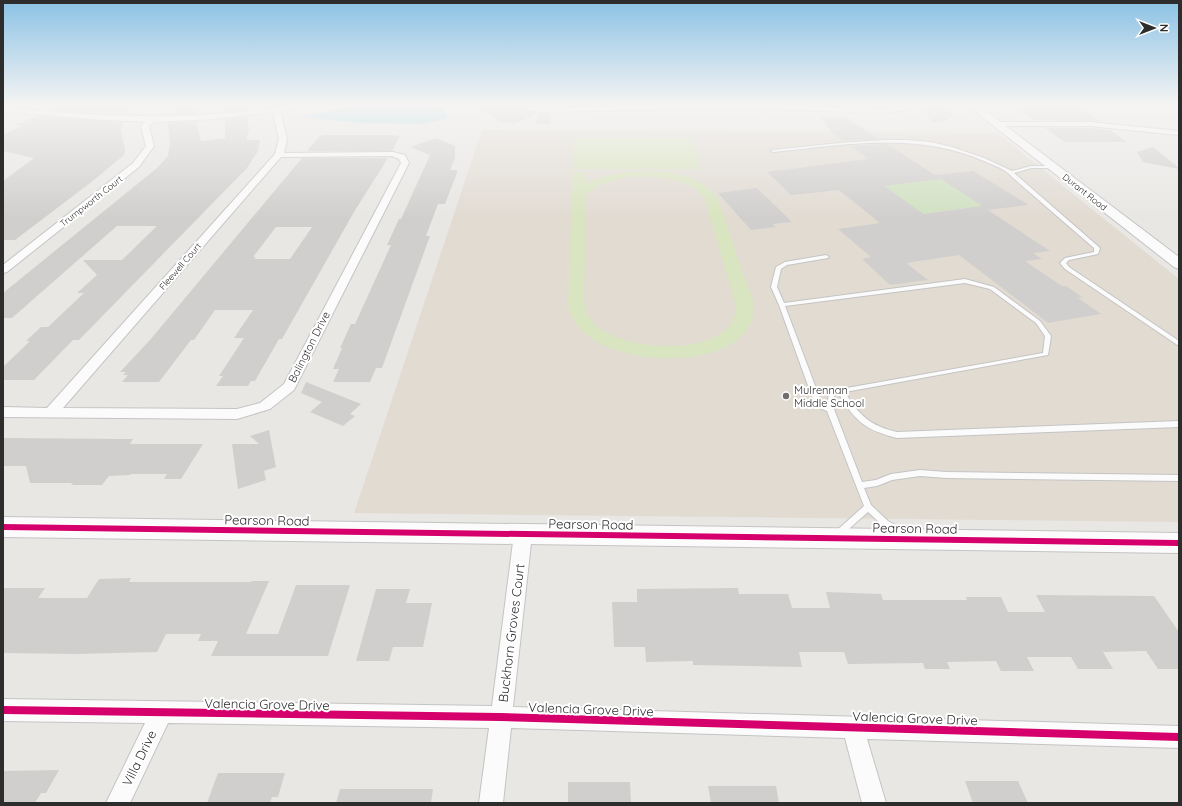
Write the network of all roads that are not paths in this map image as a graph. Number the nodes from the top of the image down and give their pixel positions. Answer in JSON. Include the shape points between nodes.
{"nodes":[{"id":1,"x":149,"y":143,"type":"edge"},
{"id":2,"x":281,"y":143,"type":"edge"},
{"id":3,"x":870,"y":143,"type":"edge"},
{"id":4,"x":892,"y":143,"type":"edge"},
{"id":5,"x":1021,"y":143,"type":"edge"},
{"id":6,"x":773,"y":151,"type":"dead end"},
{"id":7,"x":279,"y":155,"type":"junction"},
{"id":8,"x":1053,"y":167,"type":"junction"},
{"id":9,"x":1011,"y":172,"type":"junction"},
{"id":10,"x":826,"y":257,"type":"dead end"},
{"id":11,"x":1179,"y":264,"type":"edge"},
{"id":12,"x":3,"y":270,"type":"edge"},
{"id":13,"x":782,"y":305,"type":"junction"},
{"id":14,"x":1179,"y":344,"type":"edge"},
{"id":15,"x":841,"y":391,"type":"junction"},
{"id":16,"x":830,"y":410,"type":"junction"},
{"id":17,"x":3,"y":412,"type":"edge"},
{"id":18,"x":51,"y":412,"type":"junction"},
{"id":19,"x":1179,"y":424,"type":"edge"},
{"id":20,"x":1179,"y":478,"type":"edge"},
{"id":21,"x":860,"y":485,"type":"junction"},
{"id":22,"x":868,"y":507,"type":"junction"},
{"id":23,"x":3,"y":527,"type":"edge"},
{"id":24,"x":523,"y":534,"type":"junction"},
{"id":25,"x":834,"y":538,"type":"junction"},
{"id":26,"x":912,"y":538,"type":"junction"},
{"id":27,"x":1179,"y":544,"type":"edge"},
{"id":28,"x":3,"y":710,"type":"edge"},
{"id":29,"x":161,"y":714,"type":"junction"},
{"id":30,"x":500,"y":717,"type":"junction"},
{"id":31,"x":853,"y":727,"type":"junction"},
{"id":32,"x":1179,"y":737,"type":"edge"},
{"id":33,"x":118,"y":803,"type":"edge"},
{"id":34,"x":491,"y":803,"type":"edge"},
{"id":35,"x":874,"y":803,"type":"edge"}],
"edges":[{"from":1,"to":12,"type":"street","name":"Trumpworth Court","via":[[150,146],[136,165]]},
{"from":2,"to":7,"type":"street"},
{"from":3,"to":6,"type":"lane"},
{"from":4,"to":9,"type":"lane","via":[[952,148],[980,157]]},
{"from":5,"to":8,"type":"street","name":"Durant Road"},
{"from":7,"to":18,"type":"street","name":"Fleewell Court"},
{"from":7,"to":18,"type":"street","name":"Balington Drive","via":[[393,154],[402,157],[405,162],[289,387],[265,406],[237,414]]},
{"from":8,"to":9,"type":"lane","via":[[1031,167]]},
{"from":8,"to":11,"type":"street","name":"Durant Road"},
{"from":9,"to":14,"type":"lane","via":[[1097,248],[1096,253],[1067,259],[1063,263],[1067,268]]},
{"from":10,"to":13,"type":"lane","via":[[786,264],[778,268],[774,287]]},
{"from":13,"to":15,"type":"lane","via":[[965,281],[992,288],[1038,322],[1048,336],[1046,354]]},
{"from":13,"to":16,"type":"lane","via":[[819,405]]},
{"from":15,"to":16,"type":"lane","via":[[831,395]]},
{"from":15,"to":19,"type":"lane","via":[[852,410],[863,422],[874,429],[897,435]]},
{"from":16,"to":21,"type":"lane"},
{"from":17,"to":18,"type":"street","name":"Balington Drive"},
{"from":20,"to":21,"type":"lane","via":[[920,473]]},
{"from":21,"to":22,"type":"lane"},
{"from":22,"to":25,"type":"lane"},
{"from":22,"to":26,"type":"lane","via":[[885,523]]},
{"from":23,"to":24,"type":"street","name":"Pearson Road"},
{"from":24,"to":25,"type":"street","name":"Pearson Road"},
{"from":24,"to":30,"type":"street","name":"Buckhorn Groves Court"},
{"from":25,"to":26,"type":"street","name":"Pearson Road"},
{"from":26,"to":27,"type":"street","name":"Pearson Road"},
{"from":28,"to":29,"type":"street","name":"Valencia Grove Drive"},
{"from":29,"to":30,"type":"street","name":"Valencia Grove Drive"},
{"from":29,"to":33,"type":"street","name":"Villa Drive"},
{"from":30,"to":31,"type":"street","name":"Valencia Grove Drive"},
{"from":30,"to":34,"type":"street","name":"Buckhorn Groves Court"},
{"from":31,"to":32,"type":"street","name":"Valencia Grove Drive"},
{"from":31,"to":35,"type":"street"}]}
